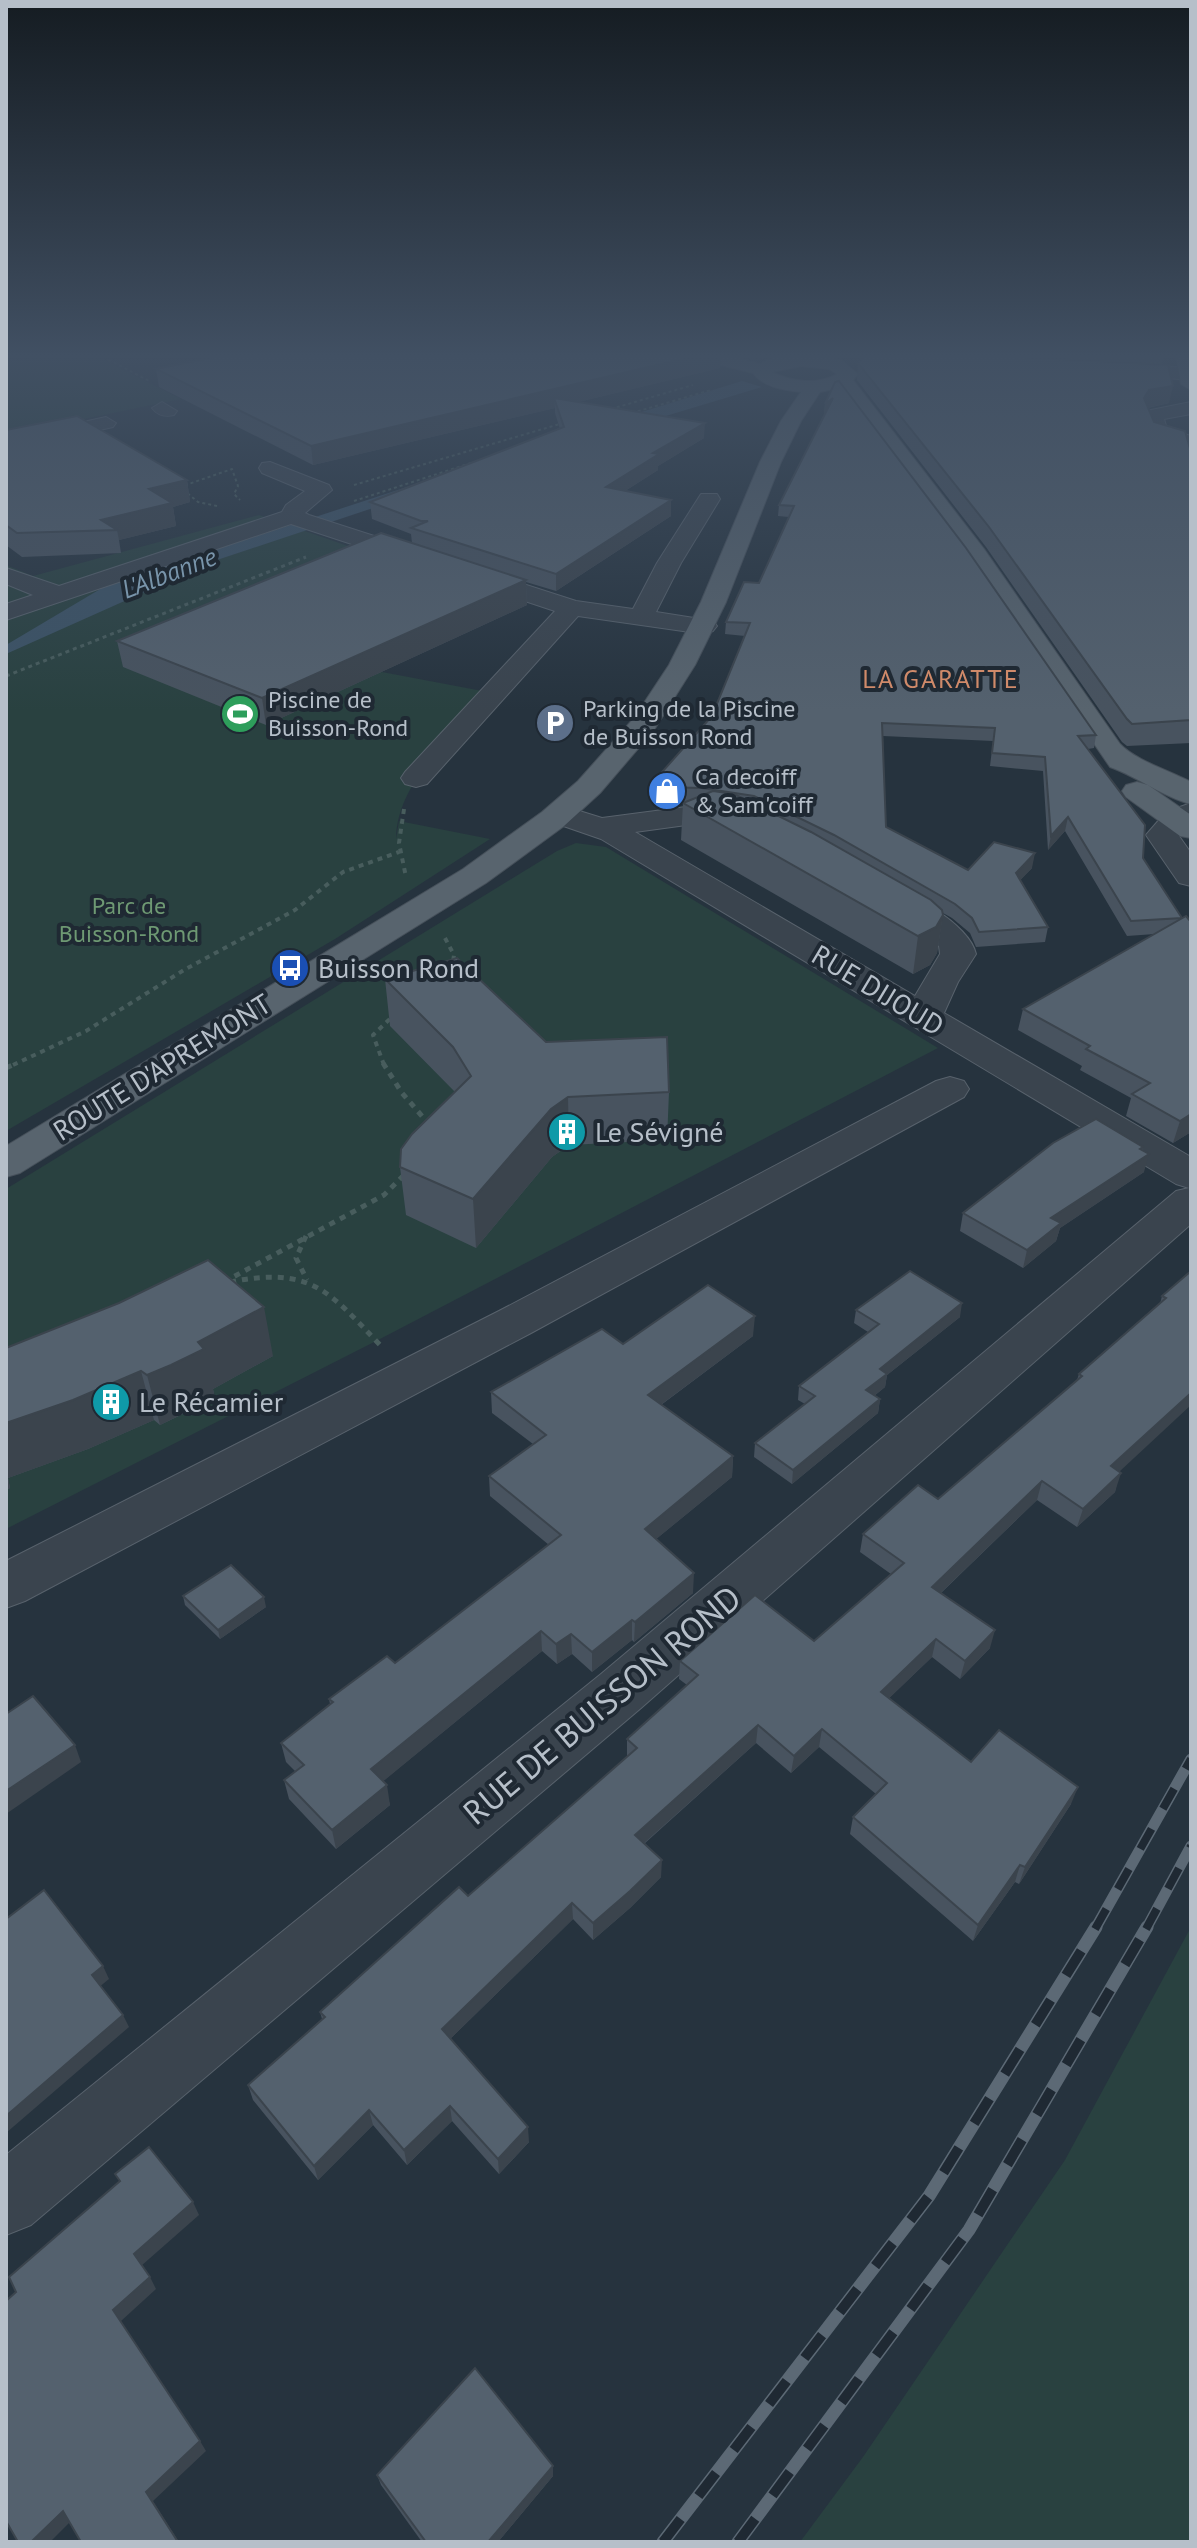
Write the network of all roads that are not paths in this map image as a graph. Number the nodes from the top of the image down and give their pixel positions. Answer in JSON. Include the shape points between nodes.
{"nodes":[{"id":1,"x":281,"y":473,"type":"edge"},
{"id":2,"x":767,"y":473,"type":"edge"},
{"id":3,"x":913,"y":473,"type":"edge"},
{"id":4,"x":709,"y":499,"type":"dead end"},
{"id":5,"x":302,"y":519,"type":"junction"},
{"id":6,"x":669,"y":563,"type":"junction"},
{"id":7,"x":6,"y":575,"type":"edge"},
{"id":8,"x":637,"y":578,"type":"dead end"},
{"id":9,"x":61,"y":594,"type":"junction"},
{"id":10,"x":572,"y":608,"type":"junction"},
{"id":11,"x":6,"y":612,"type":"edge"},
{"id":12,"x":640,"y":619,"type":"junction"},
{"id":13,"x":704,"y":626,"type":"junction"},
{"id":14,"x":416,"y":778,"type":"road end"},
{"id":15,"x":560,"y":814,"type":"junction"},
{"id":16,"x":1187,"y":814,"type":"edge"},
{"id":17,"x":599,"y":828,"type":"junction"},
{"id":18,"x":774,"y":834,"type":"edge"},
{"id":19,"x":1191,"y":876,"type":"edge"},
{"id":20,"x":860,"y":882,"type":"edge"},
{"id":21,"x":924,"y":1017,"type":"junction"},
{"id":22,"x":950,"y":1089,"type":"dead end"},
{"id":23,"x":6,"y":1164,"type":"edge"},
{"id":24,"x":1191,"y":1175,"type":"edge"},
{"id":25,"x":1191,"y":1201,"type":"edge"},
{"id":26,"x":6,"y":1586,"type":"edge"},
{"id":27,"x":6,"y":2200,"type":"edge"}],
"edges":[{"from":1,"to":5,"type":"street","via":[[321,490]]},
{"from":2,"to":13,"type":"main road","name":"ROUTE D'APREMONT"},
{"from":3,"to":16,"type":"main road","via":[[1120,761],[1118,774]]},
{"from":4,"to":6,"type":"street"},
{"from":5,"to":9,"type":"street"},
{"from":5,"to":10,"type":"street"},
{"from":6,"to":8,"type":"street"},
{"from":6,"to":12,"type":"street"},
{"from":7,"to":9,"type":"street"},
{"from":9,"to":11,"type":"street"},
{"from":10,"to":12,"type":"street"},
{"from":10,"to":14,"type":"street"},
{"from":12,"to":13,"type":"street"},
{"from":13,"to":15,"type":"main road","name":"ROUTE D'APREMONT","via":[[670,689],[621,753]]},
{"from":15,"to":17,"type":"street","name":"RUE DIJOUD"},
{"from":15,"to":23,"type":"main road","name":"ROUTE D'APREMONT","via":[[429,903]]},
{"from":16,"to":19,"type":"street","via":[[1162,835]]},
{"from":17,"to":18,"type":"street","via":[[701,814],[741,819]]},
{"from":17,"to":21,"type":"street","name":"RUE DIJOUD"},
{"from":20,"to":21,"type":"street","via":[[956,942],[958,954]]},
{"from":21,"to":24,"type":"street","name":"RUE DIJOUD"},
{"from":22,"to":26,"type":"street"},
{"from":25,"to":27,"type":"street","name":"RUE DE BUISSON ROND","via":[[621,1691]]}]}
